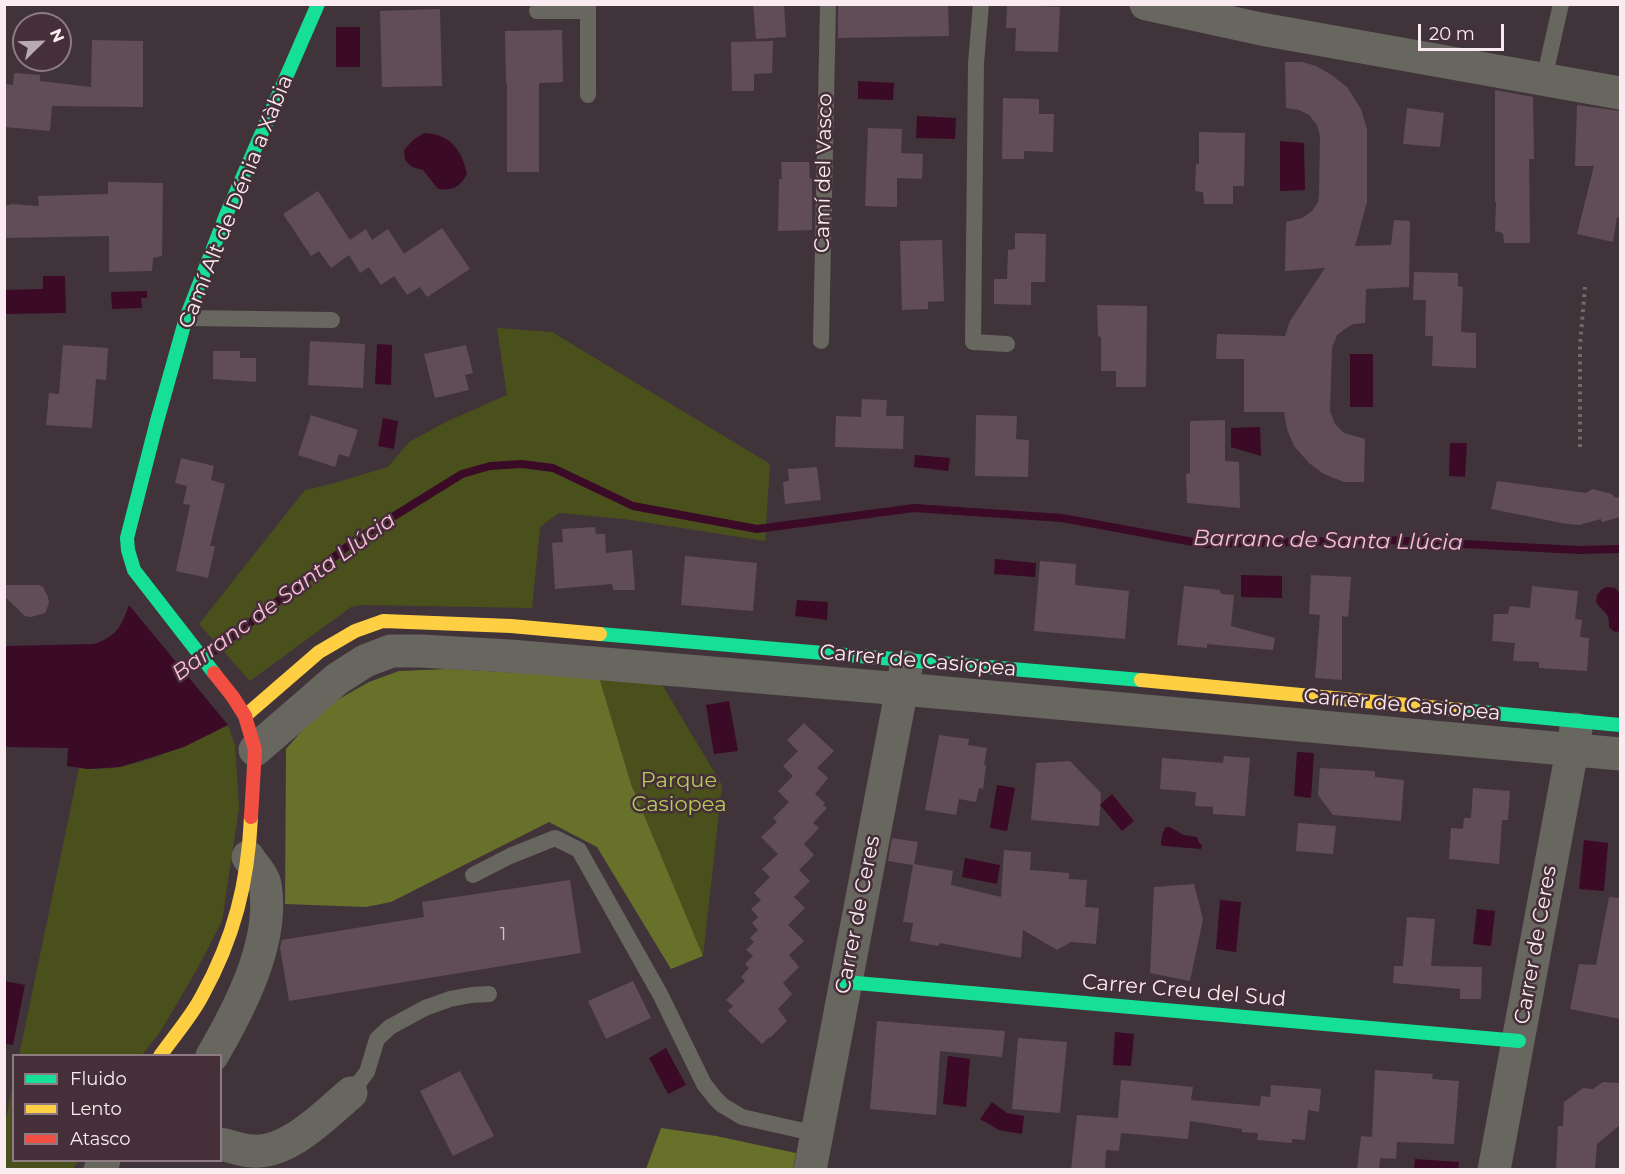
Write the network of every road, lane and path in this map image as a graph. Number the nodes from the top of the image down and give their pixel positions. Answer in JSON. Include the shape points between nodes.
{"nodes":[{"id":1,"x":318,"y":4,"type":"edge"},
{"id":2,"x":828,"y":4,"type":"edge"},
{"id":3,"x":981,"y":4,"type":"edge"},
{"id":4,"x":1561,"y":4,"type":"edge"},
{"id":5,"x":1164,"y":6,"type":"edge"},
{"id":6,"x":588,"y":8,"type":"edge"},
{"id":7,"x":537,"y":10,"type":"dead end"},
{"id":8,"x":1544,"y":79,"type":"junction"},
{"id":9,"x":1620,"y":93,"type":"edge"},
{"id":10,"x":588,"y":95,"type":"dead end"},
{"id":11,"x":1585,"y":287,"type":"dead end"},
{"id":12,"x":186,"y":318,"type":"junction"},
{"id":13,"x":332,"y":320,"type":"dead end"},
{"id":14,"x":821,"y":341,"type":"dead end"},
{"id":15,"x":1007,"y":344,"type":"dead end"},
{"id":16,"x":1580,"y":447,"type":"dead end"},
{"id":17,"x":905,"y":674,"type":"junction"},
{"id":18,"x":245,"y":716,"type":"junction"},
{"id":19,"x":1620,"y":725,"type":"edge"},
{"id":20,"x":1574,"y":735,"type":"junction"},
{"id":21,"x":255,"y":750,"type":"junction"},
{"id":22,"x":1620,"y":754,"type":"edge"},
{"id":23,"x":248,"y":856,"type":"junction"},
{"id":24,"x":473,"y":875,"type":"dead end"},
{"id":25,"x":845,"y":982,"type":"junction"},
{"id":26,"x":489,"y":994,"type":"dead end"},
{"id":27,"x":1519,"y":1041,"type":"junction"},
{"id":28,"x":161,"y":1054,"type":"edge"},
{"id":29,"x":213,"y":1054,"type":"edge"},
{"id":30,"x":351,"y":1093,"type":"joint"},
{"id":31,"x":817,"y":1134,"type":"junction"},
{"id":32,"x":222,"y":1144,"type":"edge"},
{"id":33,"x":273,"y":1160,"type":"edge"},
{"id":34,"x":810,"y":1170,"type":"edge"},
{"id":35,"x":1494,"y":1170,"type":"edge"}],
"edges":[{"from":1,"to":12,"type":"street","name":"Camí Alt de Dénia a Xàbia","via":[[226,215]]},
{"from":2,"to":14,"type":"lane","name":"Camí del Vasco"},
{"from":3,"to":15,"type":"lane","via":[[976,63],[973,342]]},
{"from":4,"to":8,"type":"lane"},
{"from":5,"to":8,"type":"street","via":[[1261,29]]},
{"from":6,"to":7,"type":"lane"},
{"from":6,"to":10,"type":"lane"},
{"from":8,"to":9,"type":"street"},
{"from":11,"to":16,"type":"path","via":[[1580,346]]},
{"from":12,"to":13,"type":"lane"},
{"from":12,"to":18,"type":"street","name":"Camí Alt de Dénia a Xàbia","via":[[126,545],[134,570]]},
{"from":17,"to":18,"type":"street","name":"Carrer de Casiopea","via":[[511,626],[383,621],[355,631],[319,652]]},
{"from":17,"to":20,"type":"street","name":"Carrer de Casiopea"},
{"from":17,"to":21,"type":"street","name":"Carrer de Casiopea","via":[[391,651],[365,661],[337,679]]},
{"from":17,"to":25,"type":"street","name":"Carrer de Ceres"},
{"from":18,"to":21,"type":"street","name":"Camí Alt de Dénia a Xàbia"},
{"from":19,"to":20,"type":"street","name":"Carrer de Casiopea"},
{"from":20,"to":22,"type":"street","name":"Carrer de Casiopea"},
{"from":20,"to":27,"type":"street","name":"Carrer de Ceres"},
{"from":21,"to":23,"type":"street","name":"Camí Alt de Dénia a Xàbia"},
{"from":23,"to":28,"type":"street","name":"Camí Alt de Dénia a Xàbia","via":[[243,889],[222,956],[201,998]]},
{"from":23,"to":29,"type":"street","via":[[265,882],[265,927],[245,994]]},
{"from":24,"to":31,"type":"lane","via":[[555,838],[579,850],[715,1098],[742,1117]]},
{"from":25,"to":27,"type":"street","name":"Carrer Creu del Sud"},
{"from":25,"to":31,"type":"street","name":"Carrer de Ceres"},
{"from":26,"to":30,"type":"lane","via":[[450,999],[390,1027],[377,1038],[367,1072]]},
{"from":27,"to":35,"type":"street","name":"Carrer de Ceres"},
{"from":30,"to":33,"type":"street","via":[[285,1145]]},
{"from":31,"to":34,"type":"street","name":"Carrer de Ceres"},
{"from":32,"to":33,"type":"street"}]}
